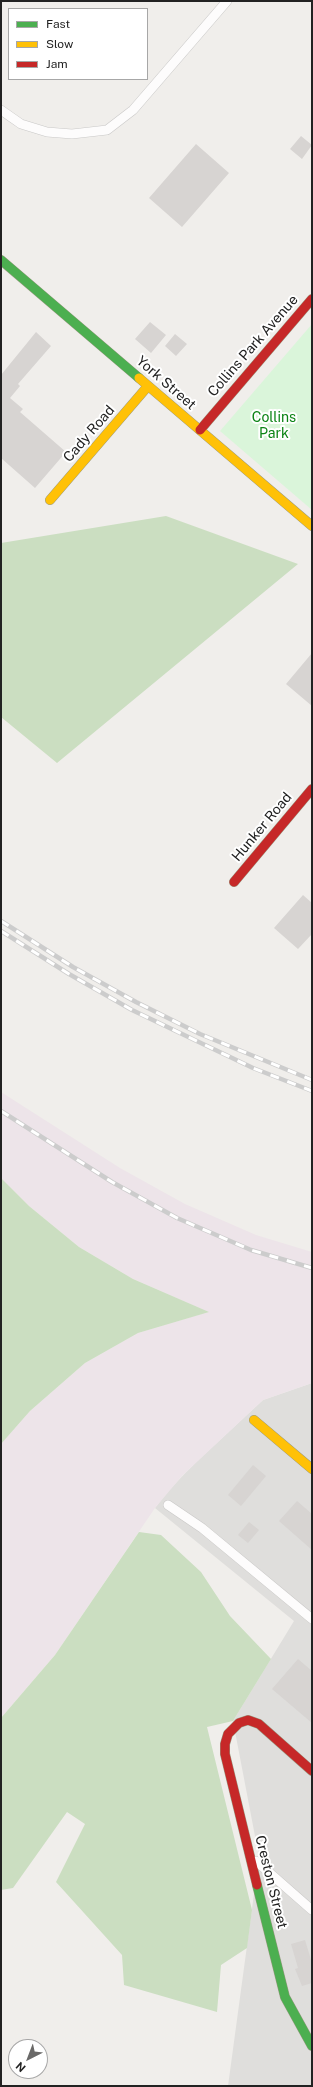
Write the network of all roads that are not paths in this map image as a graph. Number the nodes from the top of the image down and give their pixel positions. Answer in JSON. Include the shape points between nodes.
{"nodes":[{"id":1,"x":227,"y":1,"type":"edge"},
{"id":2,"x":1,"y":110,"type":"edge"},
{"id":3,"x":1,"y":260,"type":"edge"},
{"id":4,"x":312,"y":299,"type":"edge"},
{"id":5,"x":148,"y":386,"type":"junction"},
{"id":6,"x":200,"y":430,"type":"junction"},
{"id":7,"x":50,"y":500,"type":"dead end"},
{"id":8,"x":312,"y":526,"type":"edge"},
{"id":9,"x":312,"y":789,"type":"edge"},
{"id":10,"x":234,"y":882,"type":"dead end"},
{"id":11,"x":254,"y":1420,"type":"dead end"},
{"id":12,"x":312,"y":1469,"type":"edge"},
{"id":13,"x":168,"y":1505,"type":"dead end"},
{"id":14,"x":312,"y":1619,"type":"edge"},
{"id":15,"x":312,"y":1770,"type":"edge"},
{"id":16,"x":251,"y":1857,"type":"junction"},
{"id":17,"x":312,"y":1910,"type":"edge"},
{"id":18,"x":312,"y":2046,"type":"edge"}],
"edges":[{"from":1,"to":2,"type":"lane","via":[[133,110],[106,130],[72,134],[47,132],[21,124]]},
{"from":3,"to":5,"type":"street","name":"York Street"},
{"from":4,"to":6,"type":"street","name":"Collins Park Avenue"},
{"from":5,"to":6,"type":"street","name":"York Street"},
{"from":5,"to":7,"type":"street","name":"Cady Road"},
{"from":6,"to":8,"type":"street","name":"York Street"},
{"from":9,"to":10,"type":"street","name":"Hunker Road"},
{"from":11,"to":12,"type":"street"},
{"from":13,"to":14,"type":"lane","via":[[208,1532]]},
{"from":15,"to":16,"type":"street","name":"Creston Street","via":[[259,1724],[248,1720],[239,1723],[228,1734],[225,1754]]},
{"from":16,"to":17,"type":"lane"},
{"from":16,"to":18,"type":"street","name":"Creston Street","via":[[285,1997]]}]}
